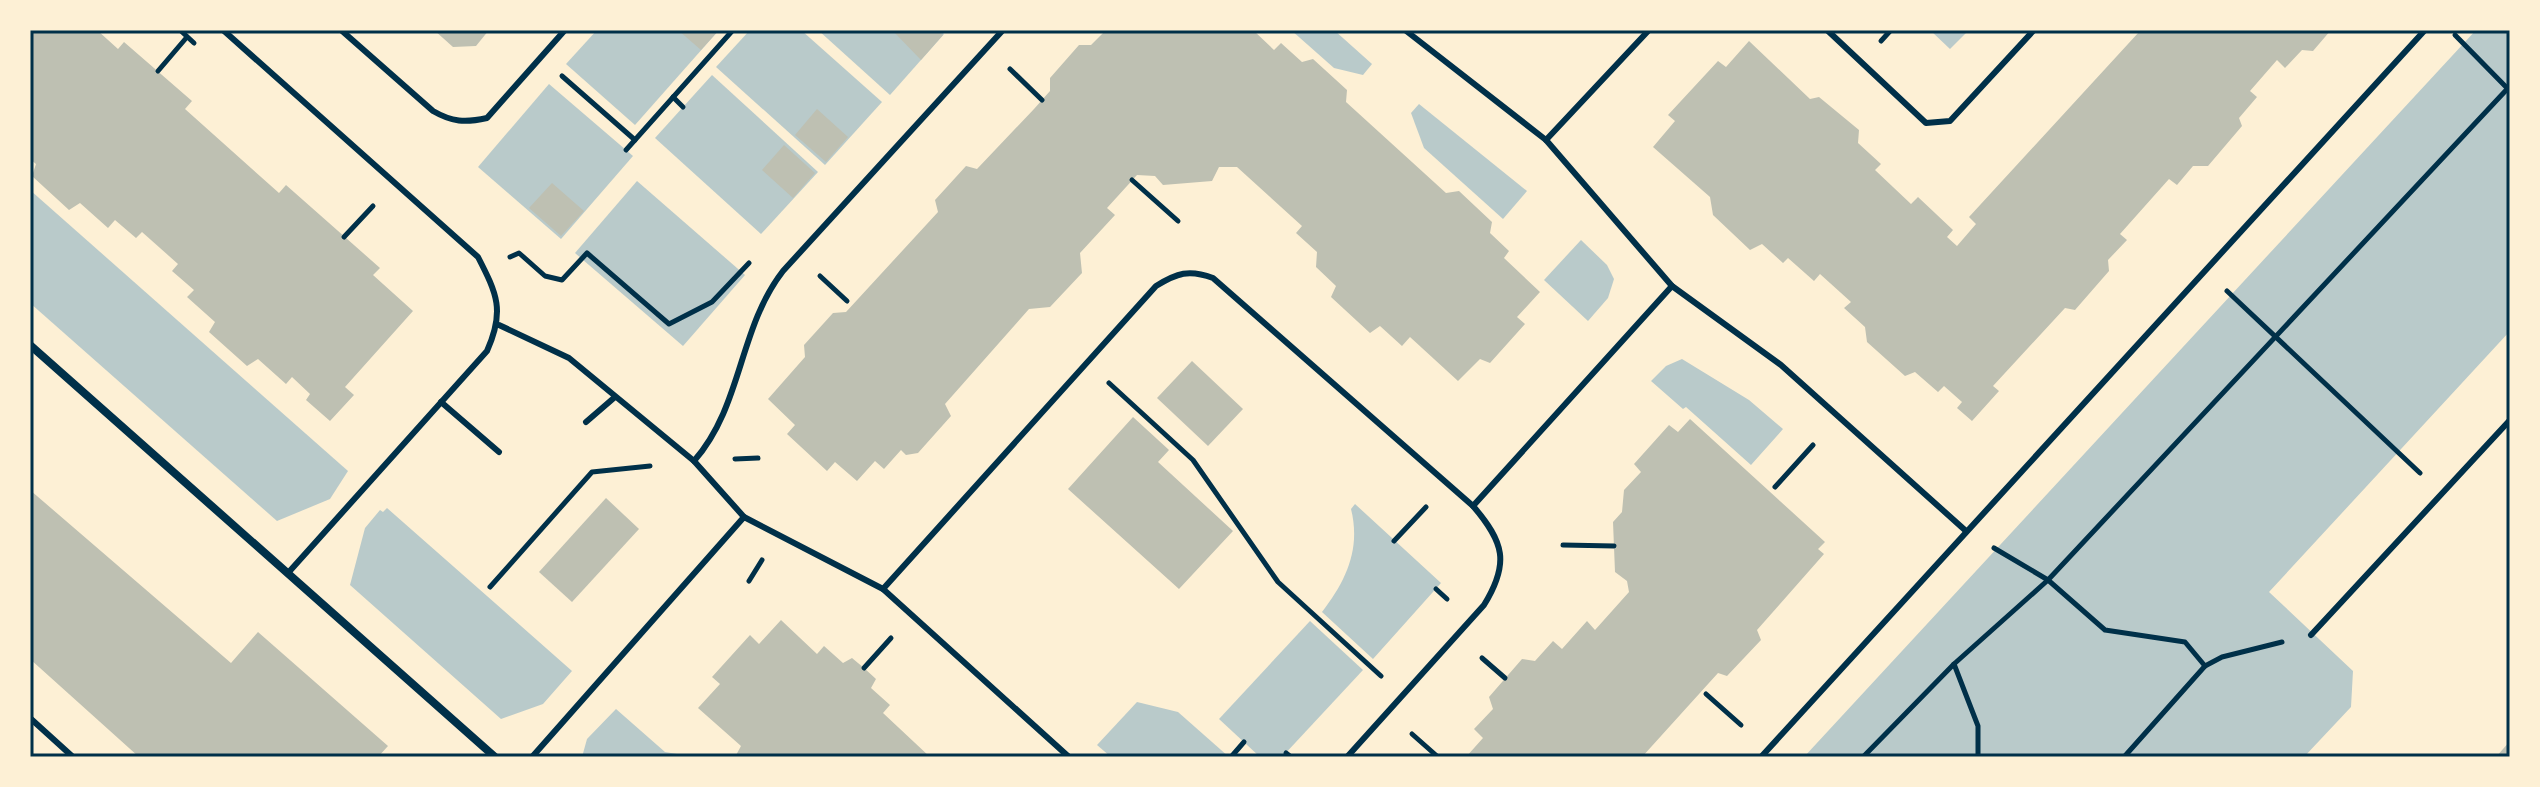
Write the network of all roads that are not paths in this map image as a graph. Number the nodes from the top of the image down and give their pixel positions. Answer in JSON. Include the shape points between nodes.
{"nodes":[{"id":1,"x":223,"y":30,"type":"edge"},
{"id":2,"x":341,"y":30,"type":"edge"},
{"id":3,"x":565,"y":30,"type":"edge"},
{"id":4,"x":1003,"y":30,"type":"edge"},
{"id":5,"x":1405,"y":30,"type":"edge"},
{"id":6,"x":1649,"y":30,"type":"edge"},
{"id":7,"x":1827,"y":30,"type":"edge"},
{"id":8,"x":2034,"y":30,"type":"edge"},
{"id":9,"x":2425,"y":30,"type":"edge"},
{"id":10,"x":1546,"y":140,"type":"junction"},
{"id":11,"x":1672,"y":286,"type":"junction"},
{"id":12,"x":499,"y":325,"type":"junction"},
{"id":13,"x":30,"y":345,"type":"edge"},
{"id":14,"x":615,"y":397,"type":"junction"},
{"id":15,"x":441,"y":402,"type":"junction"},
{"id":16,"x":2510,"y":420,"type":"edge"},
{"id":17,"x":586,"y":422,"type":"dead end"},
{"id":18,"x":499,"y":452,"type":"dead end"},
{"id":19,"x":694,"y":461,"type":"junction"},
{"id":20,"x":1473,"y":506,"type":"junction"},
{"id":21,"x":744,"y":517,"type":"junction"},
{"id":22,"x":1966,"y":531,"type":"junction"},
{"id":23,"x":288,"y":573,"type":"junction"},
{"id":24,"x":883,"y":589,"type":"junction"},
{"id":25,"x":2311,"y":635,"type":"road end"},
{"id":26,"x":30,"y":718,"type":"edge"},
{"id":27,"x":73,"y":757,"type":"edge"},
{"id":28,"x":495,"y":757,"type":"edge"},
{"id":29,"x":532,"y":757,"type":"edge"},
{"id":30,"x":1069,"y":757,"type":"edge"},
{"id":31,"x":1347,"y":757,"type":"edge"},
{"id":32,"x":1761,"y":757,"type":"edge"}],
"edges":[{"from":1,"to":12,"type":"lane","via":[[478,257],[496,290]]},
{"from":2,"to":3,"type":"lane","via":[[433,111],[468,122],[487,118]]},
{"from":4,"to":19,"type":"lane","via":[[774,282],[754,324],[721,424]]},
{"from":5,"to":10,"type":"lane"},
{"from":6,"to":10,"type":"lane"},
{"from":7,"to":8,"type":"lane","via":[[1926,123],[1950,121]]},
{"from":9,"to":22,"type":"lane"},
{"from":10,"to":11,"type":"lane"},
{"from":11,"to":20,"type":"lane"},
{"from":11,"to":22,"type":"lane","via":[[1781,365]]},
{"from":12,"to":14,"type":"lane","via":[[569,358]]},
{"from":12,"to":15,"type":"lane","via":[[487,351]]},
{"from":13,"to":23,"type":"street"},
{"from":14,"to":17,"type":"lane"},
{"from":14,"to":19,"type":"lane"},
{"from":15,"to":18,"type":"lane"},
{"from":15,"to":23,"type":"lane"},
{"from":16,"to":25,"type":"lane"},
{"from":19,"to":21,"type":"lane"},
{"from":20,"to":24,"type":"lane","via":[[1213,278],[1193,271],[1156,286]]},
{"from":20,"to":31,"type":"lane","via":[[1494,531],[1502,558],[1497,584]]},
{"from":21,"to":24,"type":"lane"},
{"from":21,"to":29,"type":"lane"},
{"from":22,"to":32,"type":"lane"},
{"from":23,"to":28,"type":"street"},
{"from":24,"to":30,"type":"lane"},
{"from":26,"to":27,"type":"lane"}]}
